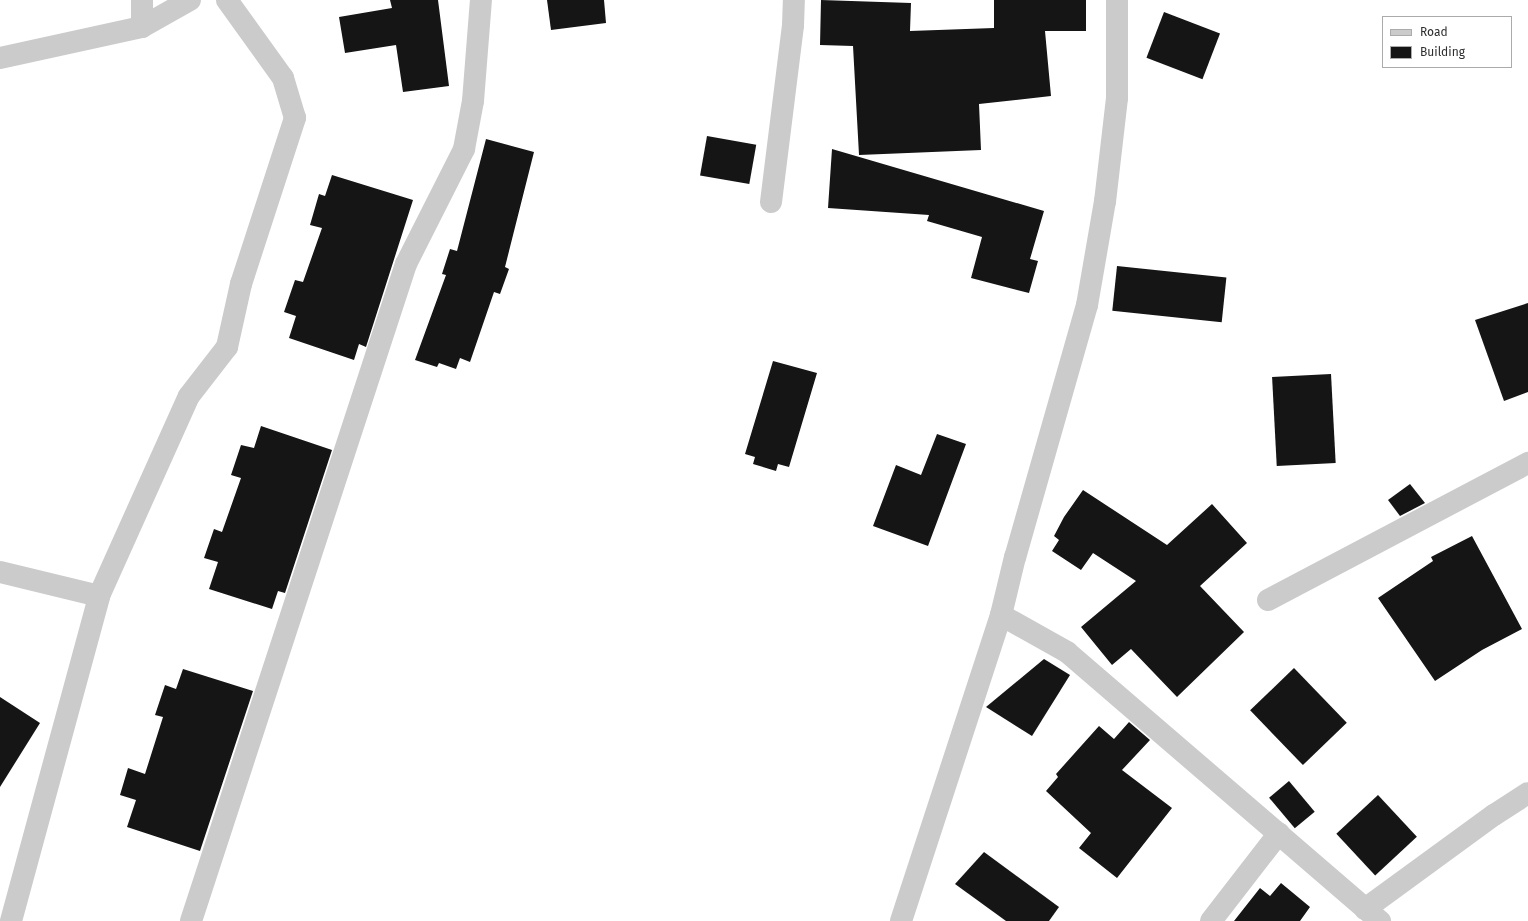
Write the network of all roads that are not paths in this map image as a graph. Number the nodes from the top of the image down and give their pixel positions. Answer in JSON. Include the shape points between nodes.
{"nodes":[{"id":1,"x":142,"y":0,"type":"edge"},
{"id":2,"x":190,"y":0,"type":"edge"},
{"id":3,"x":227,"y":0,"type":"edge"},
{"id":4,"x":481,"y":0,"type":"edge"},
{"id":5,"x":794,"y":0,"type":"edge"},
{"id":6,"x":1117,"y":0,"type":"edge"},
{"id":7,"x":142,"y":27,"type":"junction"},
{"id":8,"x":0,"y":58,"type":"edge"},
{"id":9,"x":771,"y":202,"type":"dead end"},
{"id":10,"x":1528,"y":463,"type":"edge"},
{"id":11,"x":0,"y":572,"type":"edge"},
{"id":12,"x":99,"y":596,"type":"junction"},
{"id":13,"x":1268,"y":600,"type":"dead end"},
{"id":14,"x":1001,"y":615,"type":"junction"},
{"id":15,"x":1528,"y":793,"type":"edge"},
{"id":16,"x":1279,"y":834,"type":"junction"},
{"id":17,"x":1372,"y":915,"type":"edge"},
{"id":18,"x":11,"y":921,"type":"edge"},
{"id":19,"x":191,"y":921,"type":"edge"},
{"id":20,"x":901,"y":921,"type":"edge"},
{"id":21,"x":1211,"y":921,"type":"edge"}],
"edges":[{"from":1,"to":7,"type":"street"},
{"from":2,"to":7,"type":"street"},
{"from":3,"to":12,"type":"street","via":[[283,78],[294,118],[241,284],[227,347],[189,396]]},
{"from":4,"to":19,"type":"street","via":[[474,94],[464,149],[406,264]]},
{"from":5,"to":9,"type":"street","via":[[794,25]]},
{"from":6,"to":14,"type":"street","via":[[1117,98],[1105,201],[1087,305],[1015,557]]},
{"from":7,"to":8,"type":"street"},
{"from":10,"to":13,"type":"street"},
{"from":11,"to":12,"type":"street"},
{"from":12,"to":18,"type":"street"},
{"from":14,"to":16,"type":"street","via":[[1067,652]]},
{"from":14,"to":20,"type":"street","via":[[970,717]]},
{"from":15,"to":17,"type":"street"},
{"from":16,"to":17,"type":"street"},
{"from":16,"to":21,"type":"street"}]}
